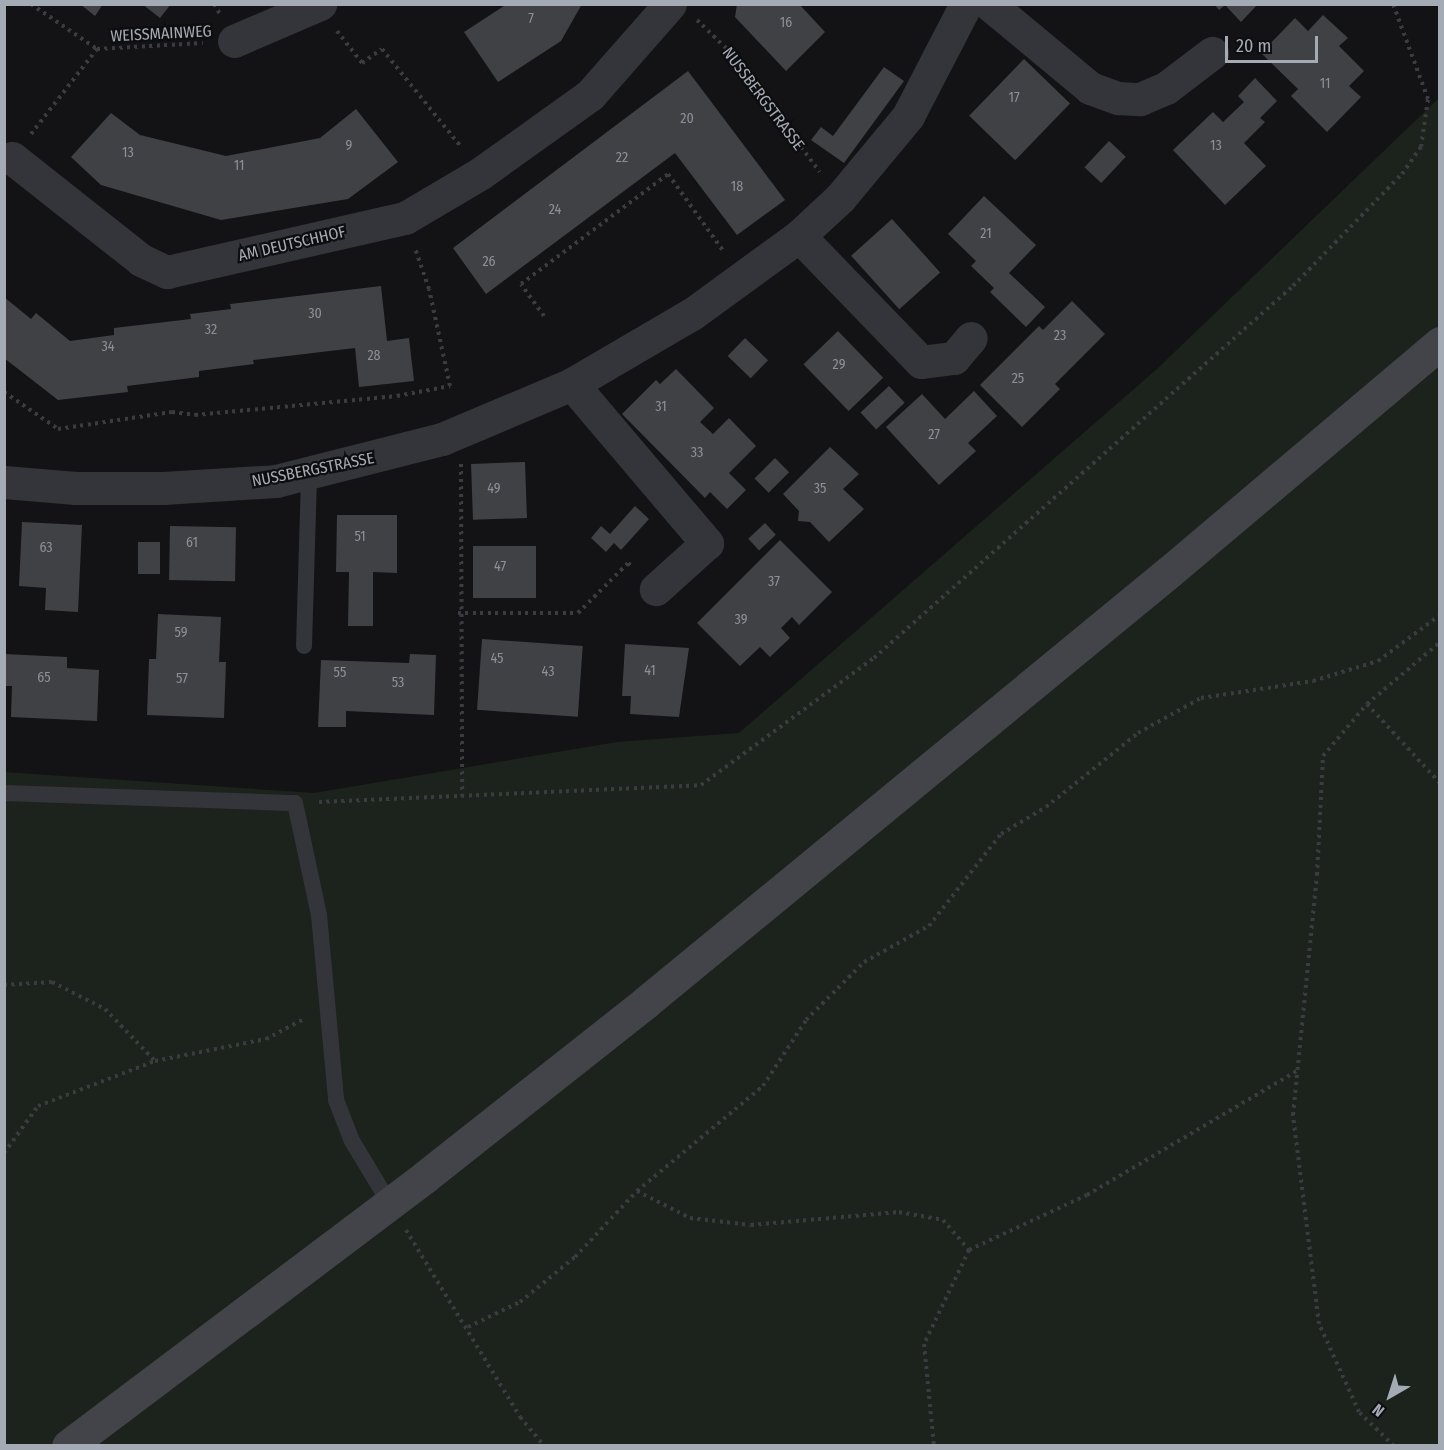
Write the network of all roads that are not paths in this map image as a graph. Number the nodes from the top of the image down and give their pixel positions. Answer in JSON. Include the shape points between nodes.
{"nodes":[{"id":1,"x":966,"y":4,"type":"edge"},
{"id":2,"x":989,"y":4,"type":"edge"},
{"id":3,"x":319,"y":5,"type":"edge"},
{"id":4,"x":680,"y":8,"type":"edge"},
{"id":5,"x":234,"y":41,"type":"road end"},
{"id":6,"x":1212,"y":53,"type":"dead end"},
{"id":7,"x":12,"y":158,"type":"road end"},
{"id":8,"x":799,"y":236,"type":"junction"},
{"id":9,"x":971,"y":338,"type":"dead end"},
{"id":10,"x":1440,"y":343,"type":"edge"},
{"id":11,"x":572,"y":384,"type":"junction"},
{"id":12,"x":309,"y":474,"type":"junction"},
{"id":13,"x":4,"y":482,"type":"edge"},
{"id":14,"x":656,"y":589,"type":"road end"},
{"id":15,"x":304,"y":646,"type":"dead end"},
{"id":16,"x":4,"y":794,"type":"edge"},
{"id":17,"x":390,"y":1204,"type":"junction"},
{"id":18,"x":68,"y":1446,"type":"edge"}],
"edges":[{"from":1,"to":8,"type":"street","name":"NUSSBERGSTRASSE","via":[[908,116],[840,198]]},
{"from":2,"to":6,"type":"street","via":[[1090,88],[1118,98],[1140,99],[1166,88]]},
{"from":3,"to":5,"type":"street"},
{"from":4,"to":7,"type":"street","name":"AM DEUTSCHHOF","via":[[590,95],[481,173],[405,218],[167,272],[141,260]]},
{"from":8,"to":9,"type":"street","via":[[921,362],[954,358]]},
{"from":8,"to":11,"type":"street","name":"NUSSBERGSTRASSE","via":[[692,314]]},
{"from":10,"to":17,"type":"main road","via":[[837,846]]},
{"from":11,"to":12,"type":"street","name":"NUSSBERGSTRASSE","via":[[461,431]]},
{"from":11,"to":14,"type":"street","via":[[707,543]]},
{"from":12,"to":13,"type":"street","name":"NUSSBERGSTRASSE","via":[[276,481],[163,488],[76,488]]},
{"from":12,"to":15,"type":"lane"},
{"from":16,"to":17,"type":"lane","via":[[295,803],[319,915],[336,1100],[352,1142]]},
{"from":17,"to":18,"type":"main road"}]}
